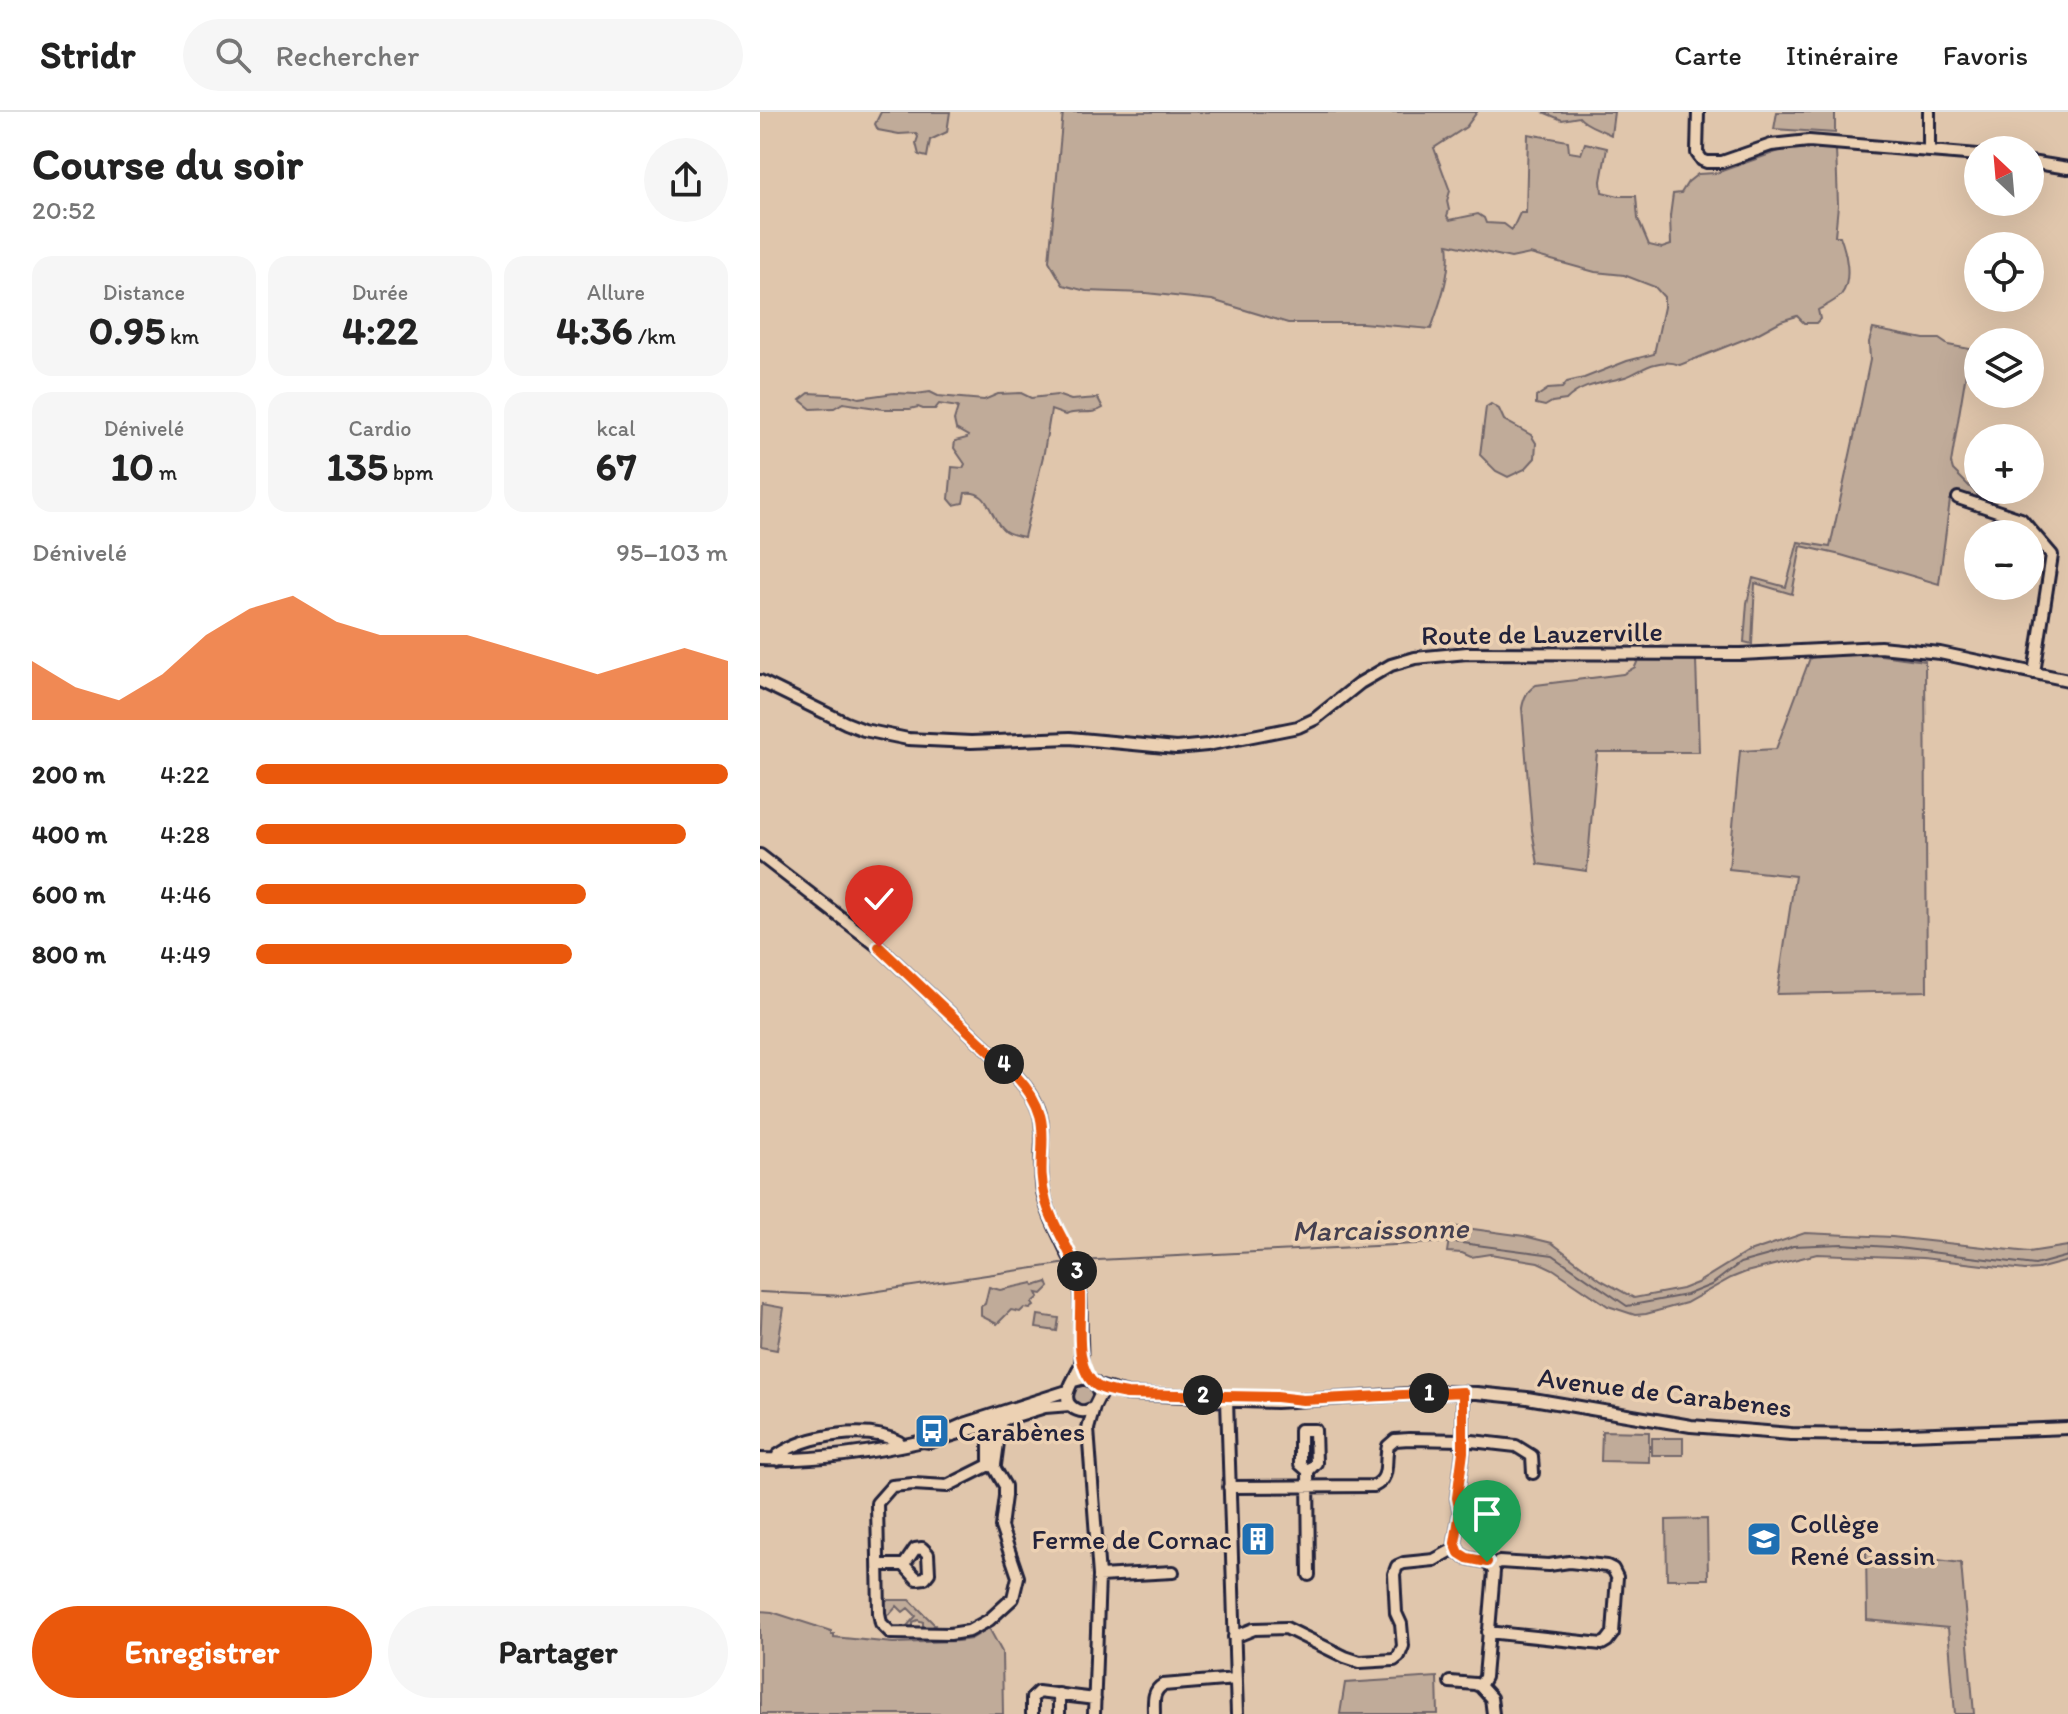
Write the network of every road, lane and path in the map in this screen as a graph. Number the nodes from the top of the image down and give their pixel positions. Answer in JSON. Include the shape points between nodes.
{"nodes":[{"id":1,"x":1698,"y":112,"type":"edge"},
{"id":2,"x":1929,"y":112,"type":"edge"},
{"id":3,"x":1929,"y":150,"type":"junction"},
{"id":4,"x":1964,"y":154,"type":"edge"},
{"id":5,"x":2044,"y":164,"type":"edge"},
{"id":6,"x":2068,"y":168,"type":"edge"},
{"id":7,"x":1958,"y":498,"type":"dead end"},
{"id":8,"x":2034,"y":673,"type":"junction"},
{"id":9,"x":2068,"y":680,"type":"edge"},
{"id":10,"x":760,"y":681,"type":"edge"},
{"id":11,"x":760,"y":855,"type":"edge"},
{"id":12,"x":1081,"y":1361,"type":"junction"},
{"id":13,"x":1094,"y":1383,"type":"junction"},
{"id":14,"x":1070,"y":1386,"type":"junction"},
{"id":15,"x":1463,"y":1392,"type":"junction"},
{"id":16,"x":1127,"y":1394,"type":"junction"},
{"id":17,"x":1184,"y":1396,"type":"junction"},
{"id":18,"x":1227,"y":1400,"type":"junction"},
{"id":19,"x":1303,"y":1400,"type":"junction"},
{"id":20,"x":1096,"y":1405,"type":"junction"},
{"id":21,"x":1073,"y":1407,"type":"junction"},
{"id":22,"x":1001,"y":1420,"type":"junction"},
{"id":23,"x":987,"y":1421,"type":"junction"},
{"id":24,"x":2068,"y":1428,"type":"edge"},
{"id":25,"x":1088,"y":1429,"type":"junction"},
{"id":26,"x":1463,"y":1440,"type":"junction"},
{"id":27,"x":900,"y":1446,"type":"junction"},
{"id":28,"x":760,"y":1459,"type":"edge"},
{"id":29,"x":778,"y":1460,"type":"junction"},
{"id":30,"x":992,"y":1466,"type":"junction"},
{"id":31,"x":1308,"y":1471,"type":"dead end"},
{"id":32,"x":1533,"y":1473,"type":"dead end"},
{"id":33,"x":1229,"y":1487,"type":"junction"},
{"id":34,"x":1308,"y":1487,"type":"junction"},
{"id":35,"x":1456,"y":1548,"type":"junction"},
{"id":36,"x":879,"y":1565,"type":"junction"},
{"id":37,"x":904,"y":1565,"type":"dead end"},
{"id":38,"x":1491,"y":1566,"type":"junction"},
{"id":39,"x":1173,"y":1572,"type":"dead end"},
{"id":40,"x":1309,"y":1575,"type":"dead end"},
{"id":41,"x":1099,"y":1576,"type":"junction"},
{"id":42,"x":1488,"y":1632,"type":"junction"},
{"id":43,"x":1234,"y":1637,"type":"junction"},
{"id":44,"x":1236,"y":1679,"type":"junction"},
{"id":45,"x":1450,"y":1682,"type":"dead end"},
{"id":46,"x":1480,"y":1686,"type":"junction"},
{"id":47,"x":1059,"y":1694,"type":"junction"},
{"id":48,"x":1095,"y":1699,"type":"junction"},
{"id":49,"x":1032,"y":1714,"type":"edge"},
{"id":50,"x":1059,"y":1714,"type":"edge"},
{"id":51,"x":1094,"y":1714,"type":"edge"},
{"id":52,"x":1154,"y":1714,"type":"edge"},
{"id":53,"x":1237,"y":1714,"type":"edge"},
{"id":54,"x":1493,"y":1714,"type":"edge"}],
"edges":[{"from":1,"to":3,"type":"street","via":[[1697,153],[1707,162],[1792,142]]},
{"from":2,"to":3,"type":"street"},
{"from":3,"to":4,"type":"street"},
{"from":5,"to":6,"type":"street"},
{"from":7,"to":8,"type":"street","via":[[2021,519],[2052,555]]},
{"from":8,"to":9,"type":"street","name":"Route de Lauzerville"},
{"from":8,"to":10,"type":"street","name":"Route de Lauzerville","via":[[1940,653],[1880,647],[1769,653],[1467,653],[1391,665],[1308,724],[1176,748],[1070,738],[908,739],[846,723]]},
{"from":11,"to":12,"type":"street","via":[[879,947],[1026,1087],[1038,1105],[1045,1198],[1080,1287]]},
{"from":12,"to":13,"type":"street"},
{"from":12,"to":14,"type":"street"},
{"from":13,"to":14,"type":"street","via":[[1079,1379]]},
{"from":13,"to":16,"type":"street","name":"Avenue de Carabenes"},
{"from":13,"to":20,"type":"street","via":[[1100,1395]]},
{"from":14,"to":21,"type":"street","via":[[1067,1398]]},
{"from":14,"to":23,"type":"street"},
{"from":15,"to":19,"type":"street","name":"Avenue de Carabenes"},
{"from":15,"to":24,"type":"street","name":"Avenue de Carabenes","via":[[1758,1432],[1882,1435]]},
{"from":15,"to":26,"type":"street"},
{"from":16,"to":17,"type":"street","name":"Avenue de Carabenes"},
{"from":16,"to":20,"type":"street","name":"Avenue de Carabenes"},
{"from":17,"to":18,"type":"street","name":"Avenue de Carabenes"},
{"from":17,"to":19,"type":"street","name":"Avenue de Carabenes"},
{"from":18,"to":19,"type":"street","name":"Avenue de Carabenes"},
{"from":18,"to":33,"type":"street"},
{"from":20,"to":21,"type":"street","via":[[1083,1411]]},
{"from":20,"to":25,"type":"street"},
{"from":21,"to":22,"type":"street","via":[[1045,1407]]},
{"from":21,"to":25,"type":"street"},
{"from":22,"to":23,"type":"street"},
{"from":22,"to":30,"type":"street"},
{"from":23,"to":27,"type":"street"},
{"from":23,"to":30,"type":"street"},
{"from":25,"to":41,"type":"street"},
{"from":26,"to":32,"type":"street","via":[[1522,1448],[1532,1456]]},
{"from":26,"to":34,"type":"street","via":[[1395,1440],[1387,1449],[1386,1474],[1378,1485]]},
{"from":26,"to":35,"type":"street"},
{"from":27,"to":29,"type":"street"},
{"from":27,"to":29,"type":"street","via":[[879,1435],[841,1433],[790,1449]]},
{"from":28,"to":29,"type":"street"},
{"from":30,"to":36,"type":"street","via":[[947,1486],[892,1486],[877,1503]]},
{"from":30,"to":36,"type":"street","via":[[1005,1486],[1001,1527],[1018,1577],[1013,1598],[989,1620],[960,1633],[891,1633],[879,1613]]},
{"from":31,"to":34,"type":"street"},
{"from":33,"to":34,"type":"street"},
{"from":33,"to":43,"type":"street"},
{"from":34,"to":40,"type":"street"},
{"from":35,"to":38,"type":"street"},
{"from":35,"to":43,"type":"street","via":[[1434,1560],[1397,1566],[1396,1613],[1403,1646],[1394,1660],[1360,1662],[1286,1628],[1254,1629]]},
{"from":36,"to":37,"type":"street"},
{"from":38,"to":42,"type":"street"},
{"from":38,"to":42,"type":"street","via":[[1569,1562],[1607,1566],[1617,1577],[1613,1633],[1602,1644]]},
{"from":39,"to":41,"type":"street"},
{"from":41,"to":48,"type":"street"},
{"from":42,"to":46,"type":"street"},
{"from":43,"to":44,"type":"street"},
{"from":44,"to":52,"type":"street","via":[[1163,1685],[1154,1694]]},
{"from":44,"to":53,"type":"street"},
{"from":45,"to":46,"type":"street"},
{"from":46,"to":54,"type":"street","via":[[1491,1698]]},
{"from":47,"to":48,"type":"street"},
{"from":47,"to":49,"type":"street","via":[[1038,1692],[1032,1698]]},
{"from":47,"to":50,"type":"street"},
{"from":48,"to":51,"type":"street"}]}
